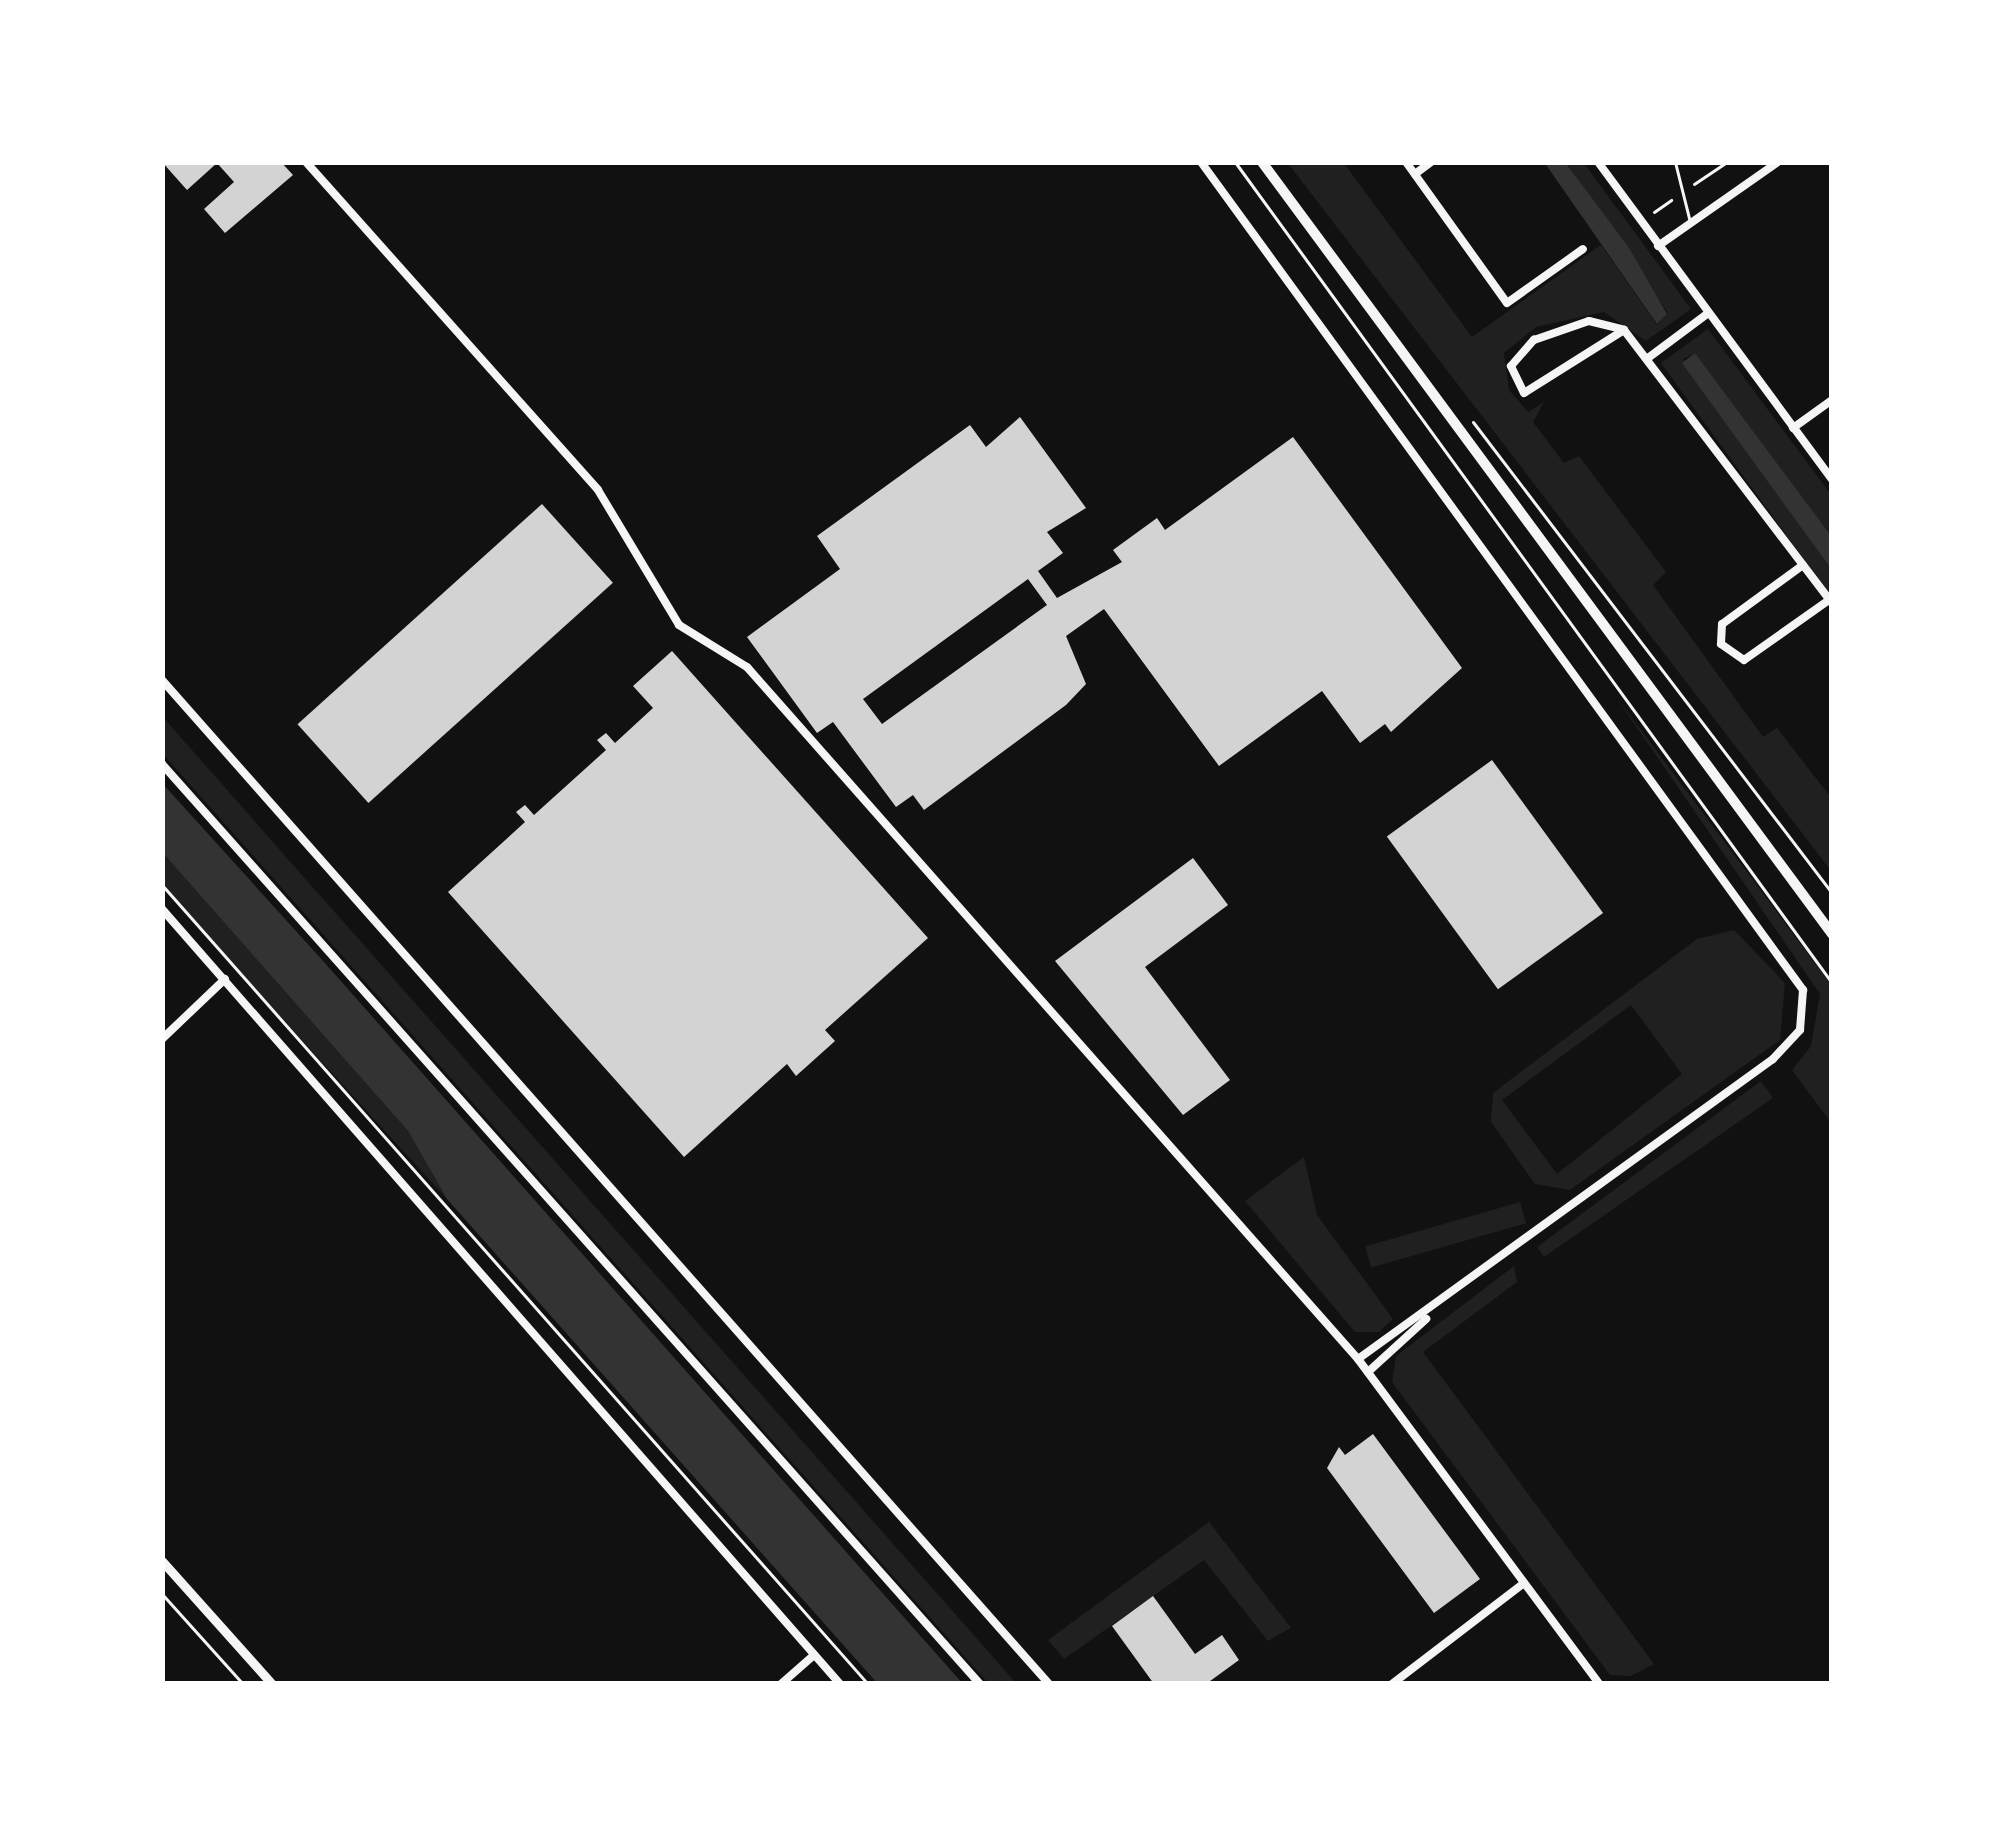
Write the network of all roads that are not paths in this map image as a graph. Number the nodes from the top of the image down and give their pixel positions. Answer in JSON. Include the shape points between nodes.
{"nodes":[{"id":1,"x":305,"y":162,"type":"edge"},
{"id":2,"x":1202,"y":162,"type":"edge"},
{"id":3,"x":1262,"y":162,"type":"edge"},
{"id":4,"x":1406,"y":162,"type":"edge"},
{"id":5,"x":1430,"y":162,"type":"edge"},
{"id":6,"x":1598,"y":162,"type":"edge"},
{"id":7,"x":1675,"y":162,"type":"edge"},
{"id":8,"x":1778,"y":162,"type":"edge"},
{"id":9,"x":1415,"y":174,"type":"junction"},
{"id":10,"x":1690,"y":224,"type":"junction"},
{"id":11,"x":1658,"y":246,"type":"junction"},
{"id":12,"x":1583,"y":249,"type":"dead end"},
{"id":13,"x":1707,"y":314,"type":"junction"},
{"id":14,"x":1624,"y":330,"type":"junction"},
{"id":15,"x":1648,"y":358,"type":"junction"},
{"id":16,"x":1832,"y":400,"type":"edge"},
{"id":17,"x":1793,"y":428,"type":"junction"},
{"id":18,"x":1832,"y":479,"type":"edge"},
{"id":19,"x":1803,"y":565,"type":"junction"},
{"id":20,"x":1831,"y":602,"type":"edge"},
{"id":21,"x":162,"y":680,"type":"edge"},
{"id":22,"x":162,"y":764,"type":"edge"},
{"id":23,"x":162,"y":909,"type":"edge"},
{"id":24,"x":1832,"y":934,"type":"edge"},
{"id":25,"x":225,"y":979,"type":"junction"},
{"id":26,"x":162,"y":1039,"type":"edge"},
{"id":27,"x":1431,"y":1313,"type":"junction"},
{"id":28,"x":1358,"y":1359,"type":"junction"},
{"id":29,"x":1368,"y":1372,"type":"junction"},
{"id":30,"x":163,"y":1564,"type":"edge"},
{"id":31,"x":1525,"y":1583,"type":"junction"},
{"id":32,"x":814,"y":1654,"type":"junction"},
{"id":33,"x":272,"y":1684,"type":"edge"},
{"id":34,"x":781,"y":1684,"type":"edge"},
{"id":35,"x":840,"y":1684,"type":"edge"},
{"id":36,"x":980,"y":1684,"type":"edge"},
{"id":37,"x":1049,"y":1684,"type":"edge"},
{"id":38,"x":1392,"y":1684,"type":"edge"},
{"id":39,"x":1599,"y":1684,"type":"edge"}],
"edges":[{"from":1,"to":28,"type":"street","via":[[598,490],[679,625],[747,667]]},
{"from":2,"to":27,"type":"street","via":[[1803,990],[1800,1030],[1783,1051]]},
{"from":3,"to":24,"type":"main road"},
{"from":4,"to":9,"type":"street"},
{"from":5,"to":9,"type":"street"},
{"from":6,"to":11,"type":"street"},
{"from":7,"to":10,"type":"lane"},
{"from":8,"to":10,"type":"street"},
{"from":9,"to":12,"type":"street","via":[[1507,303]]},
{"from":10,"to":11,"type":"street"},
{"from":11,"to":13,"type":"street"},
{"from":13,"to":15,"type":"street"},
{"from":13,"to":17,"type":"street"},
{"from":14,"to":14,"type":"street","via":[[1568,325],[1510,366],[1533,396]]},
{"from":14,"to":15,"type":"street"},
{"from":15,"to":19,"type":"street"},
{"from":16,"to":17,"type":"street"},
{"from":17,"to":18,"type":"street"},
{"from":19,"to":20,"type":"street"},
{"from":19,"to":20,"type":"street","via":[[1722,624],[1721,644],[1744,661]]},
{"from":21,"to":37,"type":"street"},
{"from":22,"to":36,"type":"street"},
{"from":23,"to":25,"type":"street"},
{"from":25,"to":26,"type":"street"},
{"from":25,"to":32,"type":"street"},
{"from":27,"to":28,"type":"street"},
{"from":27,"to":29,"type":"street"},
{"from":28,"to":29,"type":"street"},
{"from":29,"to":31,"type":"street"},
{"from":30,"to":33,"type":"street"},
{"from":31,"to":38,"type":"street"},
{"from":31,"to":39,"type":"street"},
{"from":32,"to":34,"type":"street"},
{"from":32,"to":35,"type":"street"}]}
